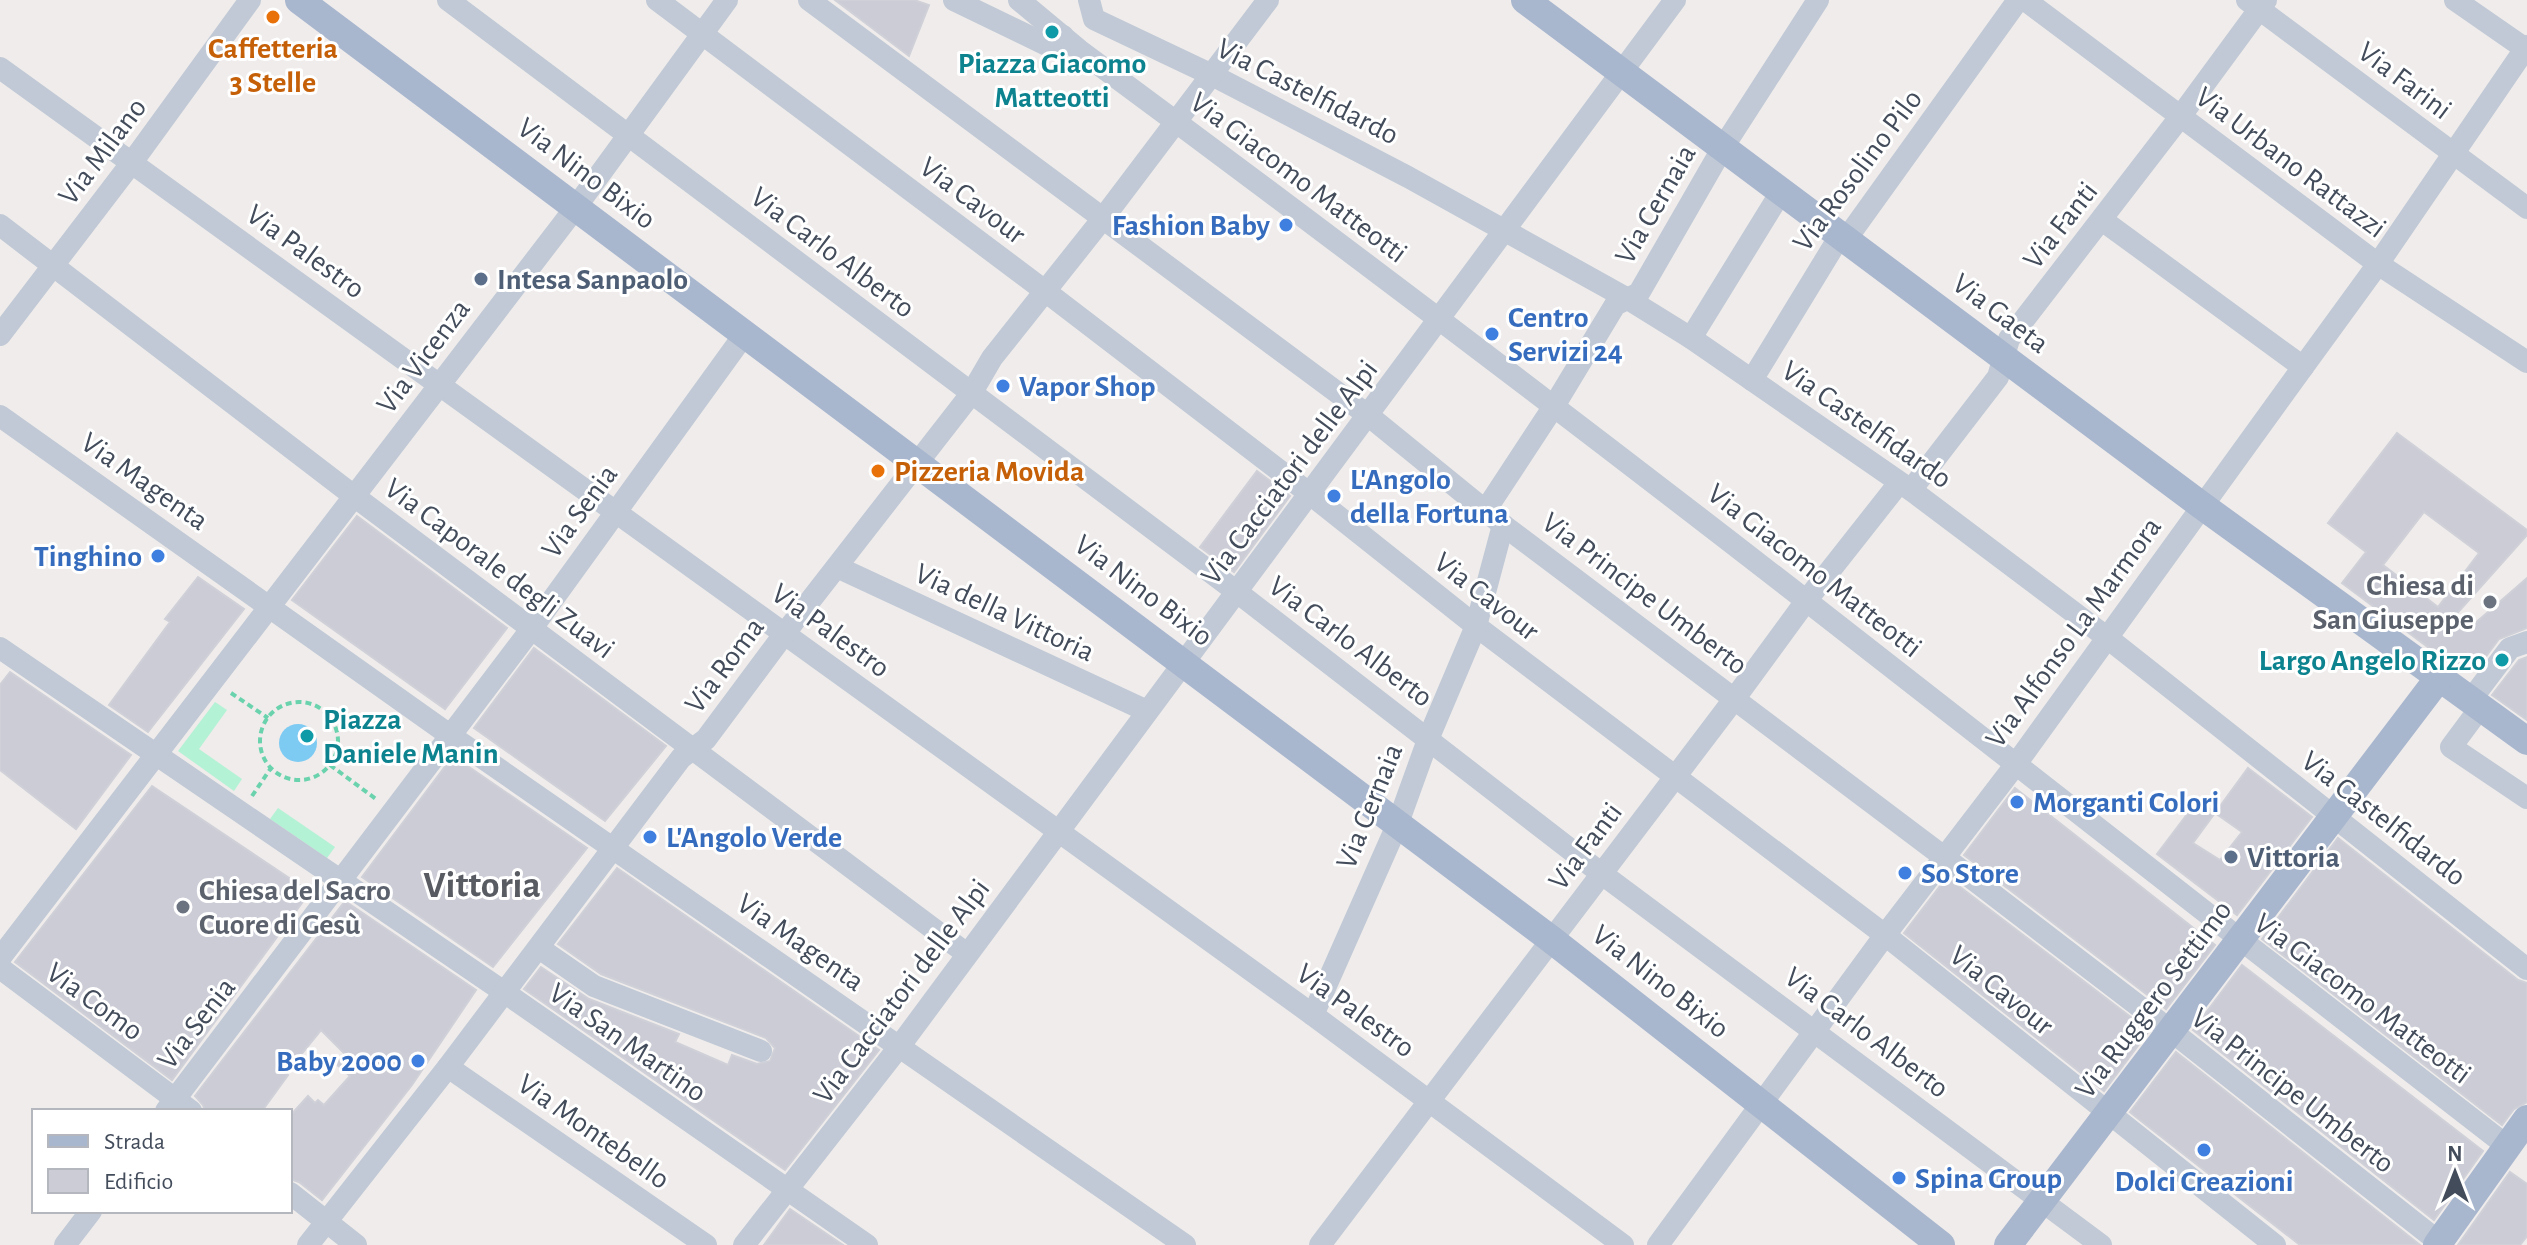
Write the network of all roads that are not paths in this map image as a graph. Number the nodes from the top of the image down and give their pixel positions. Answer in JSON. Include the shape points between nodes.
{"nodes":[{"id":1,"x":250,"y":0,"type":"edge"},
{"id":2,"x":299,"y":0,"type":"edge"},
{"id":3,"x":448,"y":0,"type":"edge"},
{"id":4,"x":657,"y":0,"type":"edge"},
{"id":5,"x":727,"y":0,"type":"edge"},
{"id":6,"x":809,"y":0,"type":"edge"},
{"id":7,"x":954,"y":0,"type":"edge"},
{"id":8,"x":1011,"y":0,"type":"edge"},
{"id":9,"x":1019,"y":0,"type":"edge"},
{"id":10,"x":1089,"y":0,"type":"edge"},
{"id":11,"x":1268,"y":0,"type":"edge"},
{"id":12,"x":1525,"y":0,"type":"edge"},
{"id":13,"x":1675,"y":0,"type":"edge"},
{"id":14,"x":1818,"y":0,"type":"edge"},
{"id":15,"x":2018,"y":0,"type":"edge"},
{"id":16,"x":2025,"y":0,"type":"edge"},
{"id":17,"x":2455,"y":0,"type":"edge"},
{"id":18,"x":2257,"y":3,"type":"edge"},
{"id":19,"x":996,"y":20,"type":"junction"},
{"id":20,"x":702,"y":34,"type":"junction"},
{"id":21,"x":1071,"y":43,"type":"junction"},
{"id":22,"x":2526,"y":48,"type":"edge"},
{"id":23,"x":0,"y":68,"type":"edge"},
{"id":24,"x":1623,"y":72,"type":"junction"},
{"id":25,"x":1212,"y":75,"type":"junction"},
{"id":26,"x":2180,"y":117,"type":"junction"},
{"id":27,"x":1177,"y":122,"type":"junction"},
{"id":28,"x":629,"y":134,"type":"junction"},
{"id":29,"x":1722,"y":149,"type":"junction"},
{"id":30,"x":2452,"y":153,"type":"junction"},
{"id":31,"x":133,"y":161,"type":"junction"},
{"id":32,"x":1781,"y":192,"type":"junction"},
{"id":33,"x":576,"y":207,"type":"junction"},
{"id":34,"x":2527,"y":208,"type":"edge"},
{"id":35,"x":1104,"y":217,"type":"junction"},
{"id":36,"x":2102,"y":220,"type":"junction"},
{"id":37,"x":0,"y":225,"type":"edge"},
{"id":38,"x":1503,"y":230,"type":"junction"},
{"id":39,"x":1843,"y":237,"type":"junction"},
{"id":40,"x":2378,"y":264,"type":"junction"},
{"id":41,"x":53,"y":265,"type":"junction"},
{"id":42,"x":1045,"y":291,"type":"junction"},
{"id":43,"x":1628,"y":299,"type":"junction"},
{"id":44,"x":1439,"y":320,"type":"junction"},
{"id":45,"x":0,"y":335,"type":"edge"},
{"id":46,"x":744,"y":335,"type":"junction"},
{"id":47,"x":1691,"y":338,"type":"junction"},
{"id":48,"x":2004,"y":358,"type":"junction"},
{"id":49,"x":2527,"y":362,"type":"edge"},
{"id":50,"x":2303,"y":367,"type":"junction"},
{"id":51,"x":1752,"y":380,"type":"junction"},
{"id":52,"x":438,"y":385,"type":"junction"},
{"id":53,"x":971,"y":394,"type":"junction"},
{"id":54,"x":1554,"y":406,"type":"junction"},
{"id":55,"x":0,"y":416,"type":"edge"},
{"id":56,"x":1369,"y":416,"type":"junction"},
{"id":57,"x":917,"y":464,"type":"junction"},
{"id":58,"x":1905,"y":487,"type":"junction"},
{"id":59,"x":1310,"y":494,"type":"junction"},
{"id":60,"x":354,"y":496,"type":"junction"},
{"id":61,"x":2201,"y":505,"type":"junction"},
{"id":62,"x":1485,"y":511,"type":"junction"},
{"id":63,"x":615,"y":513,"type":"junction"},
{"id":64,"x":1503,"y":525,"type":"junction"},
{"id":65,"x":837,"y":567,"type":"junction"},
{"id":66,"x":1237,"y":592,"type":"junction"},
{"id":67,"x":268,"y":598,"type":"junction"},
{"id":68,"x":1806,"y":601,"type":"junction"},
{"id":69,"x":1476,"y":626,"type":"junction"},
{"id":70,"x":532,"y":628,"type":"junction"},
{"id":71,"x":785,"y":633,"type":"junction"},
{"id":72,"x":2105,"y":636,"type":"junction"},
{"id":73,"x":2527,"y":642,"type":"edge"},
{"id":74,"x":1,"y":651,"type":"edge"},
{"id":75,"x":1185,"y":663,"type":"junction"},
{"id":76,"x":2438,"y":679,"type":"junction"},
{"id":77,"x":1735,"y":698,"type":"junction"},
{"id":78,"x":2475,"y":704,"type":"junction"},
{"id":79,"x":1147,"y":711,"type":"junction"},
{"id":80,"x":457,"y":733,"type":"junction"},
{"id":81,"x":1429,"y":737,"type":"junction"},
{"id":82,"x":2527,"y":741,"type":"edge"},
{"id":83,"x":692,"y":750,"type":"junction"},
{"id":84,"x":147,"y":755,"type":"junction"},
{"id":85,"x":2016,"y":764,"type":"junction"},
{"id":86,"x":1674,"y":777,"type":"junction"},
{"id":87,"x":2527,"y":798,"type":"edge"},
{"id":88,"x":2335,"y":817,"type":"junction"},
{"id":89,"x":1398,"y":823,"type":"junction"},
{"id":90,"x":1059,"y":831,"type":"junction"},
{"id":91,"x":613,"y":849,"type":"junction"},
{"id":92,"x":1944,"y":857,"type":"junction"},
{"id":93,"x":1602,"y":874,"type":"junction"},
{"id":94,"x":342,"y":888,"type":"junction"},
{"id":95,"x":1885,"y":935,"type":"junction"},
{"id":96,"x":1552,"y":940,"type":"junction"},
{"id":97,"x":2239,"y":941,"type":"junction"},
{"id":98,"x":539,"y":948,"type":"junction"},
{"id":99,"x":967,"y":954,"type":"junction"},
{"id":100,"x":0,"y":958,"type":"edge"},
{"id":101,"x":0,"y":968,"type":"edge"},
{"id":102,"x":2527,"y":969,"type":"edge"},
{"id":103,"x":504,"y":992,"type":"junction"},
{"id":104,"x":1313,"y":1015,"type":"junction"},
{"id":105,"x":2170,"y":1030,"type":"junction"},
{"id":106,"x":1816,"y":1031,"type":"junction"},
{"id":107,"x":899,"y":1047,"type":"junction"},
{"id":108,"x":761,"y":1051,"type":"dead end"},
{"id":109,"x":448,"y":1067,"type":"junction"},
{"id":110,"x":1429,"y":1100,"type":"junction"},
{"id":111,"x":1763,"y":1103,"type":"junction"},
{"id":112,"x":178,"y":1107,"type":"edge"},
{"id":113,"x":2108,"y":1114,"type":"junction"},
{"id":114,"x":2520,"y":1132,"type":"edge"},
{"id":115,"x":786,"y":1189,"type":"junction"},
{"id":116,"x":292,"y":1195,"type":"edge"},
{"id":117,"x":2042,"y":1201,"type":"junction"},
{"id":118,"x":89,"y":1213,"type":"edge"},
{"id":119,"x":325,"y":1222,"type":"junction"},
{"id":120,"x":2438,"y":1244,"type":"edge"},
{"id":121,"x":65,"y":1245,"type":"edge"},
{"id":122,"x":308,"y":1245,"type":"edge"},
{"id":123,"x":356,"y":1245,"type":"edge"},
{"id":124,"x":706,"y":1245,"type":"edge"},
{"id":125,"x":744,"y":1245,"type":"edge"},
{"id":126,"x":867,"y":1245,"type":"edge"},
{"id":127,"x":1185,"y":1245,"type":"edge"},
{"id":128,"x":1320,"y":1245,"type":"edge"},
{"id":129,"x":1623,"y":1245,"type":"edge"},
{"id":130,"x":1658,"y":1245,"type":"edge"},
{"id":131,"x":1941,"y":1245,"type":"edge"},
{"id":132,"x":2008,"y":1245,"type":"edge"},
{"id":133,"x":2101,"y":1245,"type":"edge"},
{"id":134,"x":2275,"y":1245,"type":"edge"}],
"edges":[{"from":1,"to":31,"type":"street","name":"Via Milano"},
{"from":2,"to":33,"type":"main road","name":"Via Nino Bixio"},
{"from":3,"to":28,"type":"street","name":"Via Carlo Alberto"},
{"from":4,"to":20,"type":"street","name":"Via Cavour"},
{"from":5,"to":20,"type":"street","name":"Via Vicenza"},
{"from":6,"to":35,"type":"street","name":"Via Principe Umberto"},
{"from":7,"to":19,"type":"street"},
{"from":8,"to":19,"type":"street"},
{"from":9,"to":21,"type":"street","name":"Via Giacomo Matteotti"},
{"from":10,"to":25,"type":"street","name":"Via Castelfidardo","via":[[1094,19]]},
{"from":11,"to":25,"type":"street","name":"Via Roma"},
{"from":12,"to":24,"type":"main road","name":"Via Gaeta"},
{"from":13,"to":24,"type":"street","name":"Via Cacciatori delle Alpi"},
{"from":14,"to":29,"type":"street","name":"Via Cernaia"},
{"from":15,"to":39,"type":"street","name":"Via Rosolino Pilo"},
{"from":16,"to":26,"type":"street","name":"Via Urbano Rattazzi"},
{"from":17,"to":22,"type":"street"},
{"from":18,"to":26,"type":"street","name":"Via Fanti"},
{"from":18,"to":30,"type":"street","name":"Via Farini"},
{"from":19,"to":21,"type":"street","via":[[1051,47]]},
{"from":20,"to":28,"type":"street","name":"Via Vicenza"},
{"from":20,"to":42,"type":"street","name":"Via Cavour"},
{"from":21,"to":27,"type":"street","name":"Via Giacomo Matteotti"},
{"from":22,"to":30,"type":"street","name":"Via Alfonso La Marmora"},
{"from":23,"to":31,"type":"street","name":"Via Palestro"},
{"from":24,"to":29,"type":"main road","name":"Via Gaeta"},
{"from":24,"to":38,"type":"street","name":"Via Cacciatori delle Alpi"},
{"from":25,"to":27,"type":"street","name":"Via Roma"},
{"from":25,"to":38,"type":"street","name":"Via Castelfidardo"},
{"from":26,"to":36,"type":"street","name":"Via Fanti"},
{"from":26,"to":40,"type":"street","name":"Via Urbano Rattazzi"},
{"from":27,"to":35,"type":"street","name":"Via Roma"},
{"from":27,"to":44,"type":"street","name":"Via Giacomo Matteotti"},
{"from":28,"to":33,"type":"street","name":"Via Vicenza"},
{"from":28,"to":53,"type":"street","name":"Via Carlo Alberto"},
{"from":29,"to":32,"type":"main road","name":"Via Gaeta"},
{"from":29,"to":43,"type":"street","name":"Via Cernaia","via":[[1639,293]]},
{"from":30,"to":34,"type":"street","name":"Via Farini"},
{"from":30,"to":40,"type":"street","name":"Via Alfonso La Marmora"},
{"from":31,"to":41,"type":"street","name":"Via Milano"},
{"from":31,"to":52,"type":"street","name":"Via Palestro"},
{"from":32,"to":39,"type":"main road","name":"Via Gaeta"},
{"from":32,"to":47,"type":"street"},
{"from":33,"to":46,"type":"main road","name":"Via Nino Bixio"},
{"from":33,"to":52,"type":"street","name":"Via Vicenza"},
{"from":35,"to":42,"type":"street","name":"Via Roma"},
{"from":35,"to":56,"type":"street","name":"Via Principe Umberto"},
{"from":36,"to":48,"type":"street","name":"Via Fanti","via":[[2009,339]]},
{"from":36,"to":50,"type":"street"},
{"from":37,"to":41,"type":"street","name":"Via Caporale degli Zuavi"},
{"from":38,"to":43,"type":"street","name":"Via Castelfidardo"},
{"from":38,"to":44,"type":"street","name":"Via Cacciatori delle Alpi"},
{"from":39,"to":48,"type":"main road","name":"Via Gaeta"},
{"from":39,"to":51,"type":"street","name":"Via Rosolino Pilo"},
{"from":40,"to":49,"type":"street","name":"Via Urbano Rattazzi"},
{"from":40,"to":50,"type":"street","name":"Via Alfonso La Marmora"},
{"from":41,"to":45,"type":"street","name":"Via Milano"},
{"from":41,"to":60,"type":"street","name":"Via Caporale degli Zuavi"},
{"from":42,"to":53,"type":"street","name":"Via Roma"},
{"from":42,"to":59,"type":"street","name":"Via Cavour"},
{"from":43,"to":47,"type":"street","name":"Via Castelfidardo"},
{"from":43,"to":54,"type":"street","name":"Via Cernaia","via":[[1615,305]]},
{"from":44,"to":54,"type":"street","name":"Via Giacomo Matteotti"},
{"from":44,"to":56,"type":"street","name":"Via Cacciatori delle Alpi"},
{"from":46,"to":57,"type":"main road","name":"Via Nino Bixio"},
{"from":46,"to":63,"type":"street","name":"Via Senia"},
{"from":47,"to":51,"type":"street","name":"Via Castelfidardo"},
{"from":48,"to":58,"type":"street","name":"Via Fanti","via":[[1998,377]]},
{"from":48,"to":61,"type":"main road","name":"Via Gaeta"},
{"from":50,"to":61,"type":"street","name":"Via Alfonso La Marmora"},
{"from":51,"to":58,"type":"street","name":"Via Castelfidardo"},
{"from":52,"to":60,"type":"street","name":"Via Vicenza"},
{"from":52,"to":63,"type":"street","name":"Via Palestro"},
{"from":53,"to":57,"type":"street","name":"Via Roma"},
{"from":53,"to":66,"type":"street","name":"Via Carlo Alberto"},
{"from":54,"to":62,"type":"street","name":"Via Cernaia"},
{"from":54,"to":68,"type":"street","name":"Via Giacomo Matteotti"},
{"from":55,"to":67,"type":"street","name":"Via Magenta"},
{"from":56,"to":59,"type":"street","name":"Via Cacciatori delle Alpi"},
{"from":56,"to":62,"type":"street","name":"Via Principe Umberto"},
{"from":57,"to":65,"type":"street","name":"Via Roma"},
{"from":57,"to":75,"type":"main road","name":"Via Nino Bixio"},
{"from":58,"to":68,"type":"street","name":"Via Fanti"},
{"from":58,"to":72,"type":"street","name":"Via Castelfidardo"},
{"from":59,"to":66,"type":"street","name":"Via Cacciatori delle Alpi"},
{"from":59,"to":69,"type":"street","name":"Via Cavour"},
{"from":60,"to":67,"type":"street","name":"Via Vicenza"},
{"from":60,"to":70,"type":"street","name":"Via Caporale degli Zuavi"},
{"from":61,"to":72,"type":"street","name":"Via Alfonso La Marmora"},
{"from":61,"to":76,"type":"main road","name":"Via Gaeta"},
{"from":62,"to":64,"type":"street","name":"Via Principe Umberto"},
{"from":63,"to":70,"type":"street","name":"Via Senia"},
{"from":63,"to":71,"type":"street","name":"Via Palestro"},
{"from":64,"to":69,"type":"street","name":"Via Cernaia"},
{"from":64,"to":77,"type":"street","name":"Via Principe Umberto"},
{"from":65,"to":71,"type":"street","name":"Via Roma"},
{"from":65,"to":79,"type":"street","name":"Via della Vittoria"},
{"from":66,"to":75,"type":"street","name":"Via Cacciatori delle Alpi"},
{"from":66,"to":81,"type":"street","name":"Via Carlo Alberto"},
{"from":67,"to":80,"type":"street","name":"Via Magenta"},
{"from":67,"to":84,"type":"street","name":"Via Vicenza","via":[[212,680]]},
{"from":68,"to":77,"type":"street","name":"Via Fanti"},
{"from":68,"to":85,"type":"street","name":"Via Giacomo Matteotti"},
{"from":69,"to":81,"type":"street","name":"Via Cernaia"},
{"from":69,"to":86,"type":"street","name":"Via Cavour"},
{"from":70,"to":80,"type":"street","name":"Via Senia"},
{"from":70,"to":83,"type":"street","name":"Via Caporale degli Zuavi"},
{"from":71,"to":83,"type":"street","name":"Via Roma","via":[[706,739]]},
{"from":71,"to":90,"type":"street","name":"Via Palestro"},
{"from":72,"to":85,"type":"street","name":"Via Alfonso La Marmora"},
{"from":72,"to":88,"type":"street","name":"Via Castelfidardo"},
{"from":73,"to":78,"type":"street","via":[[2510,648]]},
{"from":74,"to":84,"type":"street"},
{"from":75,"to":79,"type":"street","name":"Via Cacciatori delle Alpi"},
{"from":75,"to":89,"type":"main road","name":"Via Nino Bixio"},
{"from":76,"to":78,"type":"main road","name":"Via Gaeta"},
{"from":76,"to":88,"type":"main road","name":"Via Ruggero Settimo"},
{"from":77,"to":86,"type":"street","name":"Via Fanti"},
{"from":77,"to":92,"type":"street","name":"Via Principe Umberto"},
{"from":78,"to":82,"type":"main road","name":"Via Gaeta"},
{"from":78,"to":87,"type":"street","via":[[2451,747]]},
{"from":79,"to":90,"type":"street","name":"Via Cacciatori delle Alpi"},
{"from":80,"to":91,"type":"street","name":"Via Magenta"},
{"from":80,"to":94,"type":"street","name":"Via Senia","via":[[394,811]]},
{"from":81,"to":89,"type":"street","name":"Via Cernaia"},
{"from":81,"to":93,"type":"street","name":"Via Carlo Alberto"},
{"from":83,"to":91,"type":"street","name":"Via Roma"},
{"from":83,"to":99,"type":"street","name":"Via Caporale degli Zuavi"},
{"from":84,"to":94,"type":"street","name":"Via San Martino","via":[[240,811]]},
{"from":84,"to":100,"type":"street"},
{"from":85,"to":92,"type":"street","name":"Via Alfonso La Marmora"},
{"from":85,"to":97,"type":"street","name":"Via Giacomo Matteotti"},
{"from":86,"to":93,"type":"street","name":"Via Fanti"},
{"from":86,"to":95,"type":"street","name":"Via Cavour"},
{"from":88,"to":97,"type":"main road","name":"Via Ruggero Settimo"},
{"from":88,"to":102,"type":"street","name":"Via Castelfidardo"},
{"from":89,"to":96,"type":"main road","name":"Via Nino Bixio"},
{"from":89,"to":104,"type":"street","name":"Via Cernaia"},
{"from":90,"to":99,"type":"street","name":"Via Cacciatori delle Alpi"},
{"from":90,"to":104,"type":"street","name":"Via Palestro"},
{"from":91,"to":98,"type":"street","name":"Via Roma"},
{"from":91,"to":107,"type":"street","name":"Via Magenta"},
{"from":92,"to":95,"type":"street","name":"Via Alfonso La Marmora"},
{"from":92,"to":105,"type":"street","name":"Via Principe Umberto"},
{"from":93,"to":96,"type":"street","name":"Via Fanti"},
{"from":93,"to":106,"type":"street","name":"Via Carlo Alberto"},
{"from":94,"to":103,"type":"street","name":"Via San Martino"},
{"from":94,"to":112,"type":"street","name":"Via Senia"},
{"from":95,"to":106,"type":"street","name":"Via Alfonso La Marmora"},
{"from":95,"to":113,"type":"street","name":"Via Cavour"},
{"from":96,"to":110,"type":"street","name":"Via Fanti"},
{"from":96,"to":111,"type":"main road","name":"Via Nino Bixio"},
{"from":97,"to":105,"type":"main road","name":"Via Ruggero Settimo"},
{"from":97,"to":114,"type":"street","name":"Via Giacomo Matteotti"},
{"from":98,"to":103,"type":"street","name":"Via Roma"},
{"from":98,"to":108,"type":"street","via":[[594,986]]},
{"from":99,"to":107,"type":"street","name":"Via Cacciatori delle Alpi"},
{"from":101,"to":112,"type":"street","name":"Via Como"},
{"from":103,"to":109,"type":"street","name":"Via Roma"},
{"from":103,"to":115,"type":"street","name":"Via San Martino"},
{"from":104,"to":110,"type":"street","name":"Via Palestro"},
{"from":105,"to":113,"type":"main road","name":"Via Ruggero Settimo"},
{"from":105,"to":120,"type":"street","name":"Via Principe Umberto"},
{"from":106,"to":111,"type":"street","name":"Via Alfonso La Marmora"},
{"from":106,"to":117,"type":"street","name":"Via Carlo Alberto"},
{"from":107,"to":115,"type":"street","name":"Via Cacciatori delle Alpi"},
{"from":107,"to":127,"type":"street","name":"Via Magenta"},
{"from":109,"to":119,"type":"street","name":"Via Roma"},
{"from":109,"to":124,"type":"street","name":"Via Montebello"},
{"from":110,"to":128,"type":"street","name":"Via Fanti"},
{"from":110,"to":129,"type":"street","name":"Via Palestro"},
{"from":111,"to":130,"type":"street","name":"Via Alfonso La Marmora"},
{"from":111,"to":131,"type":"main road","name":"Via Nino Bixio"},
{"from":113,"to":117,"type":"main road","name":"Via Ruggero Settimo"},
{"from":113,"to":134,"type":"street","name":"Via Cavour"},
{"from":114,"to":120,"type":"main road"},
{"from":115,"to":125,"type":"street","name":"Via Cacciatori delle Alpi"},
{"from":115,"to":126,"type":"street","name":"Via San Martino"},
{"from":116,"to":119,"type":"street"},
{"from":117,"to":132,"type":"main road","name":"Via Ruggero Settimo"},
{"from":117,"to":133,"type":"street","name":"Via Carlo Alberto"},
{"from":118,"to":121,"type":"street"},
{"from":119,"to":122,"type":"street","name":"Via Roma"},
{"from":119,"to":123,"type":"street"}]}
